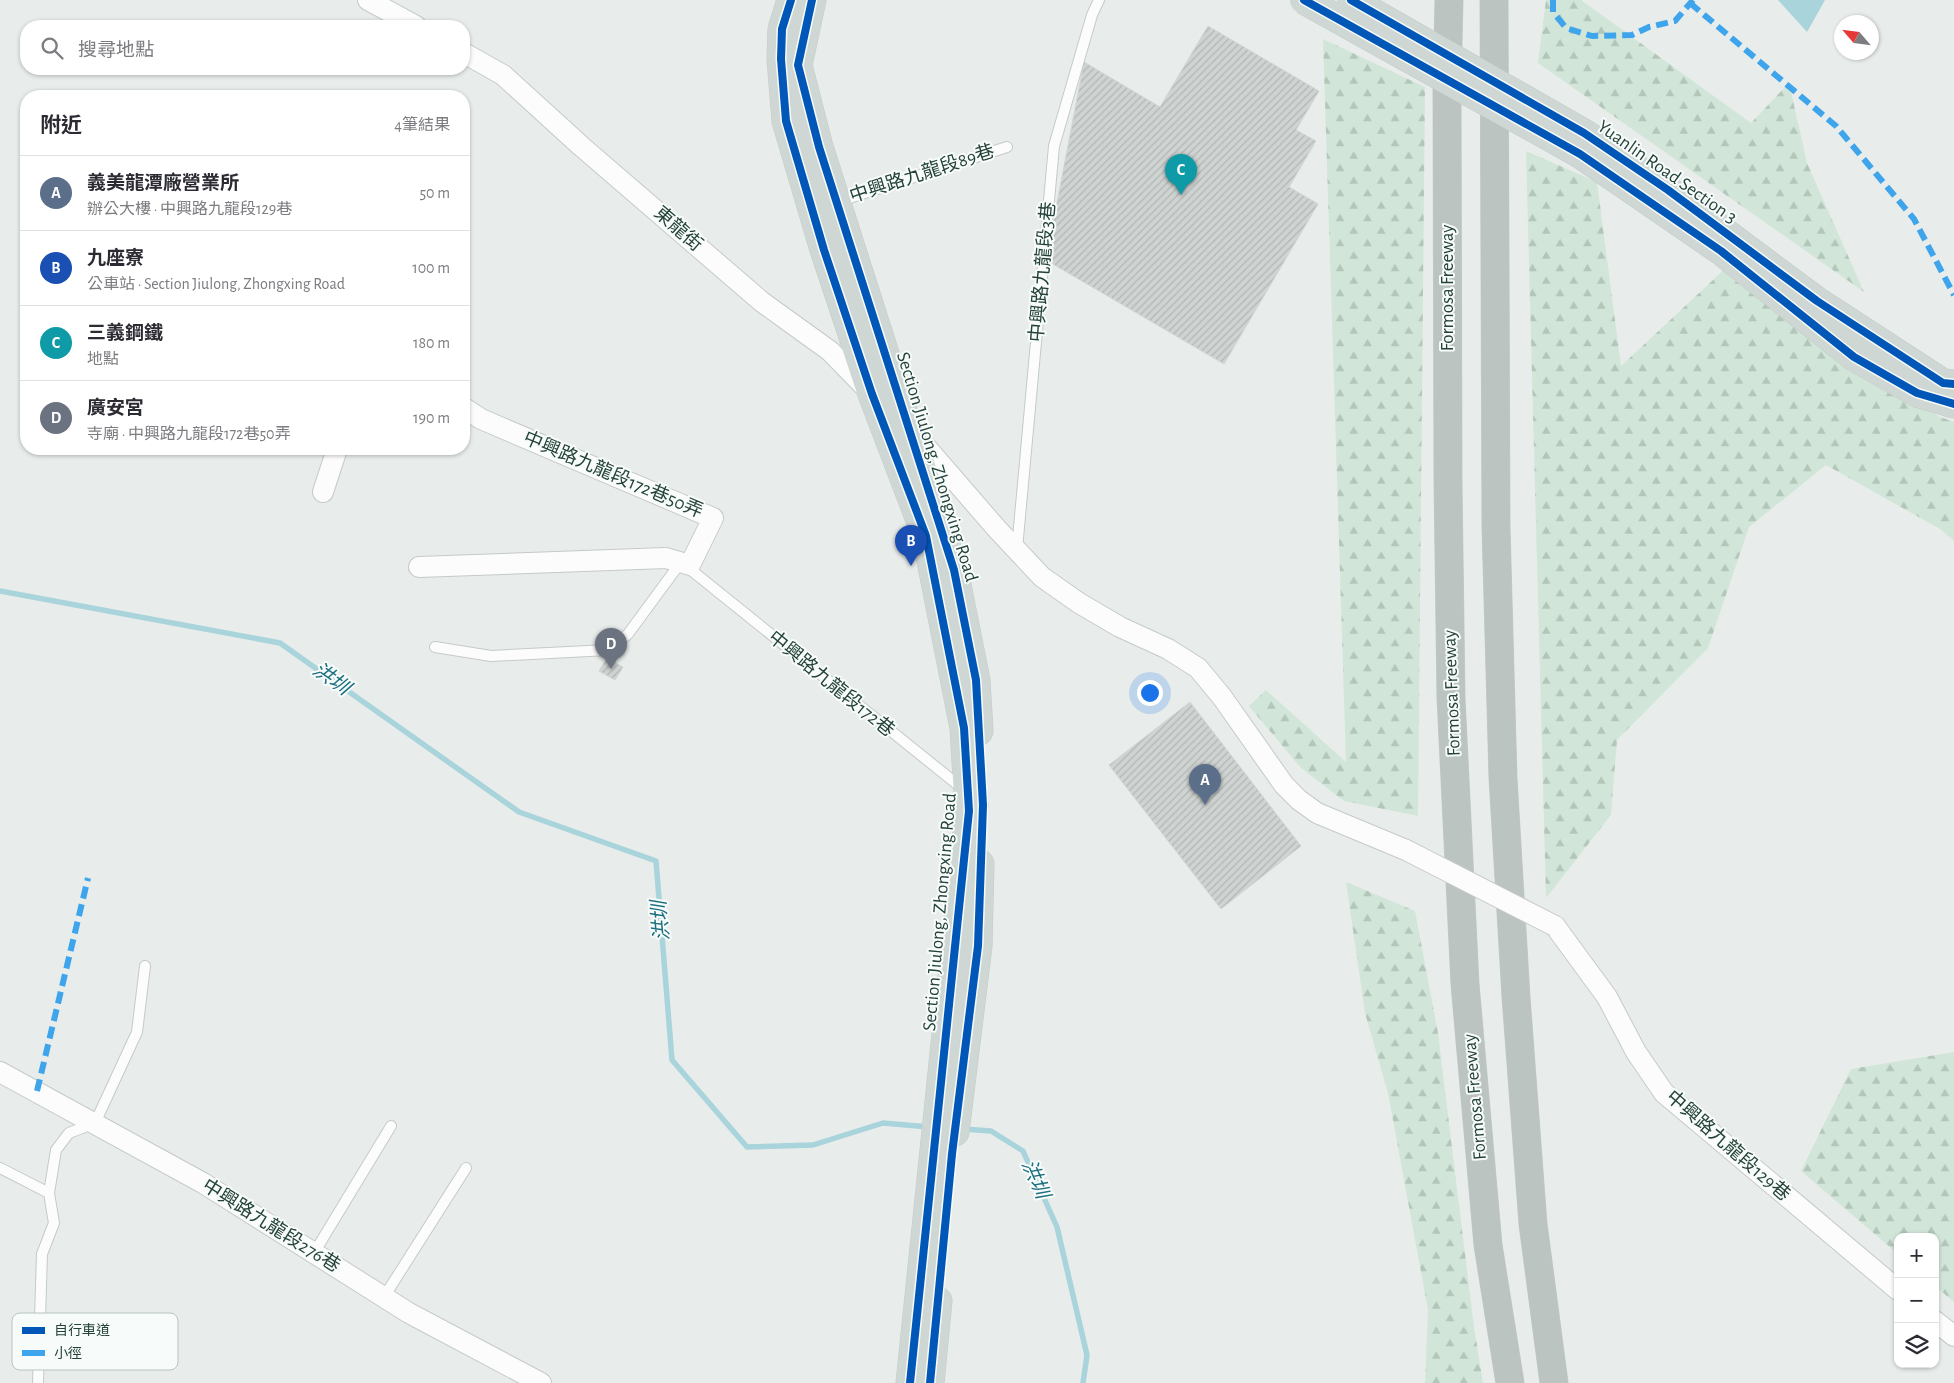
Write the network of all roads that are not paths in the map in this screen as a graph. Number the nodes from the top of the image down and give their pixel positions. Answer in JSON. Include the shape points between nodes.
{"nodes":[{"id":1,"x":368,"y":0,"type":"edge"},
{"id":2,"x":791,"y":0,"type":"edge"},
{"id":3,"x":812,"y":0,"type":"edge"},
{"id":4,"x":1099,"y":0,"type":"edge"},
{"id":5,"x":1304,"y":0,"type":"edge"},
{"id":6,"x":1351,"y":0,"type":"edge"},
{"id":7,"x":1448,"y":0,"type":"edge"},
{"id":8,"x":1494,"y":0,"type":"edge"},
{"id":9,"x":405,"y":20,"type":"edge"},
{"id":10,"x":470,"y":56,"type":"edge"},
{"id":11,"x":1582,"y":143,"type":"junction"},
{"id":12,"x":1007,"y":147,"type":"dead end"},
{"id":13,"x":836,"y":202,"type":"junction"},
{"id":14,"x":1954,"y":384,"type":"edge"},
{"id":15,"x":1954,"y":404,"type":"edge"},
{"id":16,"x":890,"y":410,"type":"junction"},
{"id":17,"x":470,"y":412,"type":"edge"},
{"id":18,"x":335,"y":455,"type":"edge"},
{"id":19,"x":323,"y":492,"type":"dead end"},
{"id":20,"x":1017,"y":550,"type":"junction"},
{"id":21,"x":681,"y":562,"type":"junction"},
{"id":22,"x":419,"y":567,"type":"dead end"},
{"id":23,"x":434,"y":647,"type":"dead end"},
{"id":24,"x":975,"y":800,"type":"junction"},
{"id":25,"x":146,"y":966,"type":"dead end"},
{"id":26,"x":0,"y":1072,"type":"edge"},
{"id":27,"x":95,"y":1123,"type":"junction"},
{"id":28,"x":390,"y":1126,"type":"dead end"},
{"id":29,"x":943,"y":1157,"type":"junction"},
{"id":30,"x":0,"y":1168,"type":"edge"},
{"id":31,"x":466,"y":1168,"type":"dead end"},
{"id":32,"x":49,"y":1194,"type":"junction"},
{"id":33,"x":314,"y":1253,"type":"junction"},
{"id":34,"x":1894,"y":1287,"type":"edge"},
{"id":35,"x":384,"y":1297,"type":"junction"},
{"id":36,"x":40,"y":1313,"type":"edge"},
{"id":37,"x":1938,"y":1323,"type":"edge"},
{"id":38,"x":1954,"y":1336,"type":"edge"},
{"id":39,"x":38,"y":1370,"type":"edge"},
{"id":40,"x":38,"y":1383,"type":"edge"},
{"id":41,"x":541,"y":1383,"type":"edge"},
{"id":42,"x":910,"y":1383,"type":"edge"},
{"id":43,"x":930,"y":1383,"type":"edge"},
{"id":44,"x":1510,"y":1383,"type":"edge"},
{"id":45,"x":1554,"y":1383,"type":"edge"}],
"edges":[{"from":1,"to":9,"type":"street"},
{"from":2,"to":16,"type":"main road","name":"Section Jiulong, Zhongxing Road","via":[[782,29],[780,59],[786,121],[824,250]]},
{"from":3,"to":13,"type":"main road","name":"Section Jiulong, Zhongxing Road","via":[[798,65]]},
{"from":4,"to":20,"type":"lane","name":"中興路九龍段3巷","via":[[1054,146]]},
{"from":5,"to":11,"type":"main road","name":"Yuanlin Road Section 3","bridge":true},
{"from":6,"to":11,"type":"main road","name":"Yuanlin Road Section 3","bridge":true},
{"from":7,"to":44,"type":"highway","name":"Formosa Freeway","via":[[1451,708],[1466,1003],[1488,1244]]},
{"from":8,"to":45,"type":"highway","via":[[1496,527],[1503,778],[1533,1224]]},
{"from":10,"to":16,"type":"street","name":"東龍街","via":[[503,75],[762,302],[830,351]]},
{"from":11,"to":14,"type":"main road","name":"Yuanlin Road Section 3","via":[[1668,190],[1817,301],[1943,383]]},
{"from":11,"to":15,"type":"main road","name":"Yuanlin Road Section 3","via":[[1854,357],[1917,393]]},
{"from":12,"to":13,"type":"lane","name":"中興路九龍段89巷"},
{"from":13,"to":16,"type":"main road","name":"Section Jiulong, Zhongxing Road"},
{"from":16,"to":20,"type":"street"},
{"from":16,"to":24,"type":"main road","name":"Section Jiulong, Zhongxing Road","via":[[926,536]]},
{"from":16,"to":24,"type":"main road","name":"Section Jiulong, Zhongxing Road","via":[[954,570],[976,680]]},
{"from":17,"to":21,"type":"street","name":"中興路九龍段172巷50弄","via":[[713,518],[690,565]]},
{"from":18,"to":19,"type":"street"},
{"from":20,"to":34,"type":"street","name":"中興路九龍段129巷","bridge":true,"via":[[1042,577],[1079,603],[1198,668],[1222,696],[1284,785],[1316,813],[1406,850],[1555,926],[1607,997],[1636,1052],[1664,1093]]},
{"from":21,"to":22,"type":"street","via":[[666,558]]},
{"from":21,"to":23,"type":"lane","via":[[628,634],[608,650],[492,656]]},
{"from":21,"to":24,"type":"lane","name":"中興路九龍段172巷"},
{"from":24,"to":29,"type":"main road","name":"Section Jiulong, Zhongxing Road","via":[[978,946],[948,1105]]},
{"from":25,"to":27,"type":"lane","via":[[137,1032]]},
{"from":26,"to":27,"type":"street","name":"中興路九龍段276巷"},
{"from":27,"to":32,"type":"lane","via":[[68,1133],[56,1150]]},
{"from":27,"to":33,"type":"street","name":"中興路九龍段276巷","via":[[203,1183]]},
{"from":28,"to":33,"type":"lane"},
{"from":29,"to":42,"type":"main road"},
{"from":29,"to":43,"type":"main road"},
{"from":30,"to":32,"type":"lane"},
{"from":31,"to":35,"type":"lane"},
{"from":32,"to":36,"type":"lane","via":[[54,1223],[42,1254]]},
{"from":33,"to":35,"type":"street","name":"中興路九龍段276巷"},
{"from":35,"to":41,"type":"street","name":"中興路九龍段276巷"},
{"from":37,"to":38,"type":"street"},
{"from":39,"to":40,"type":"lane"}]}
